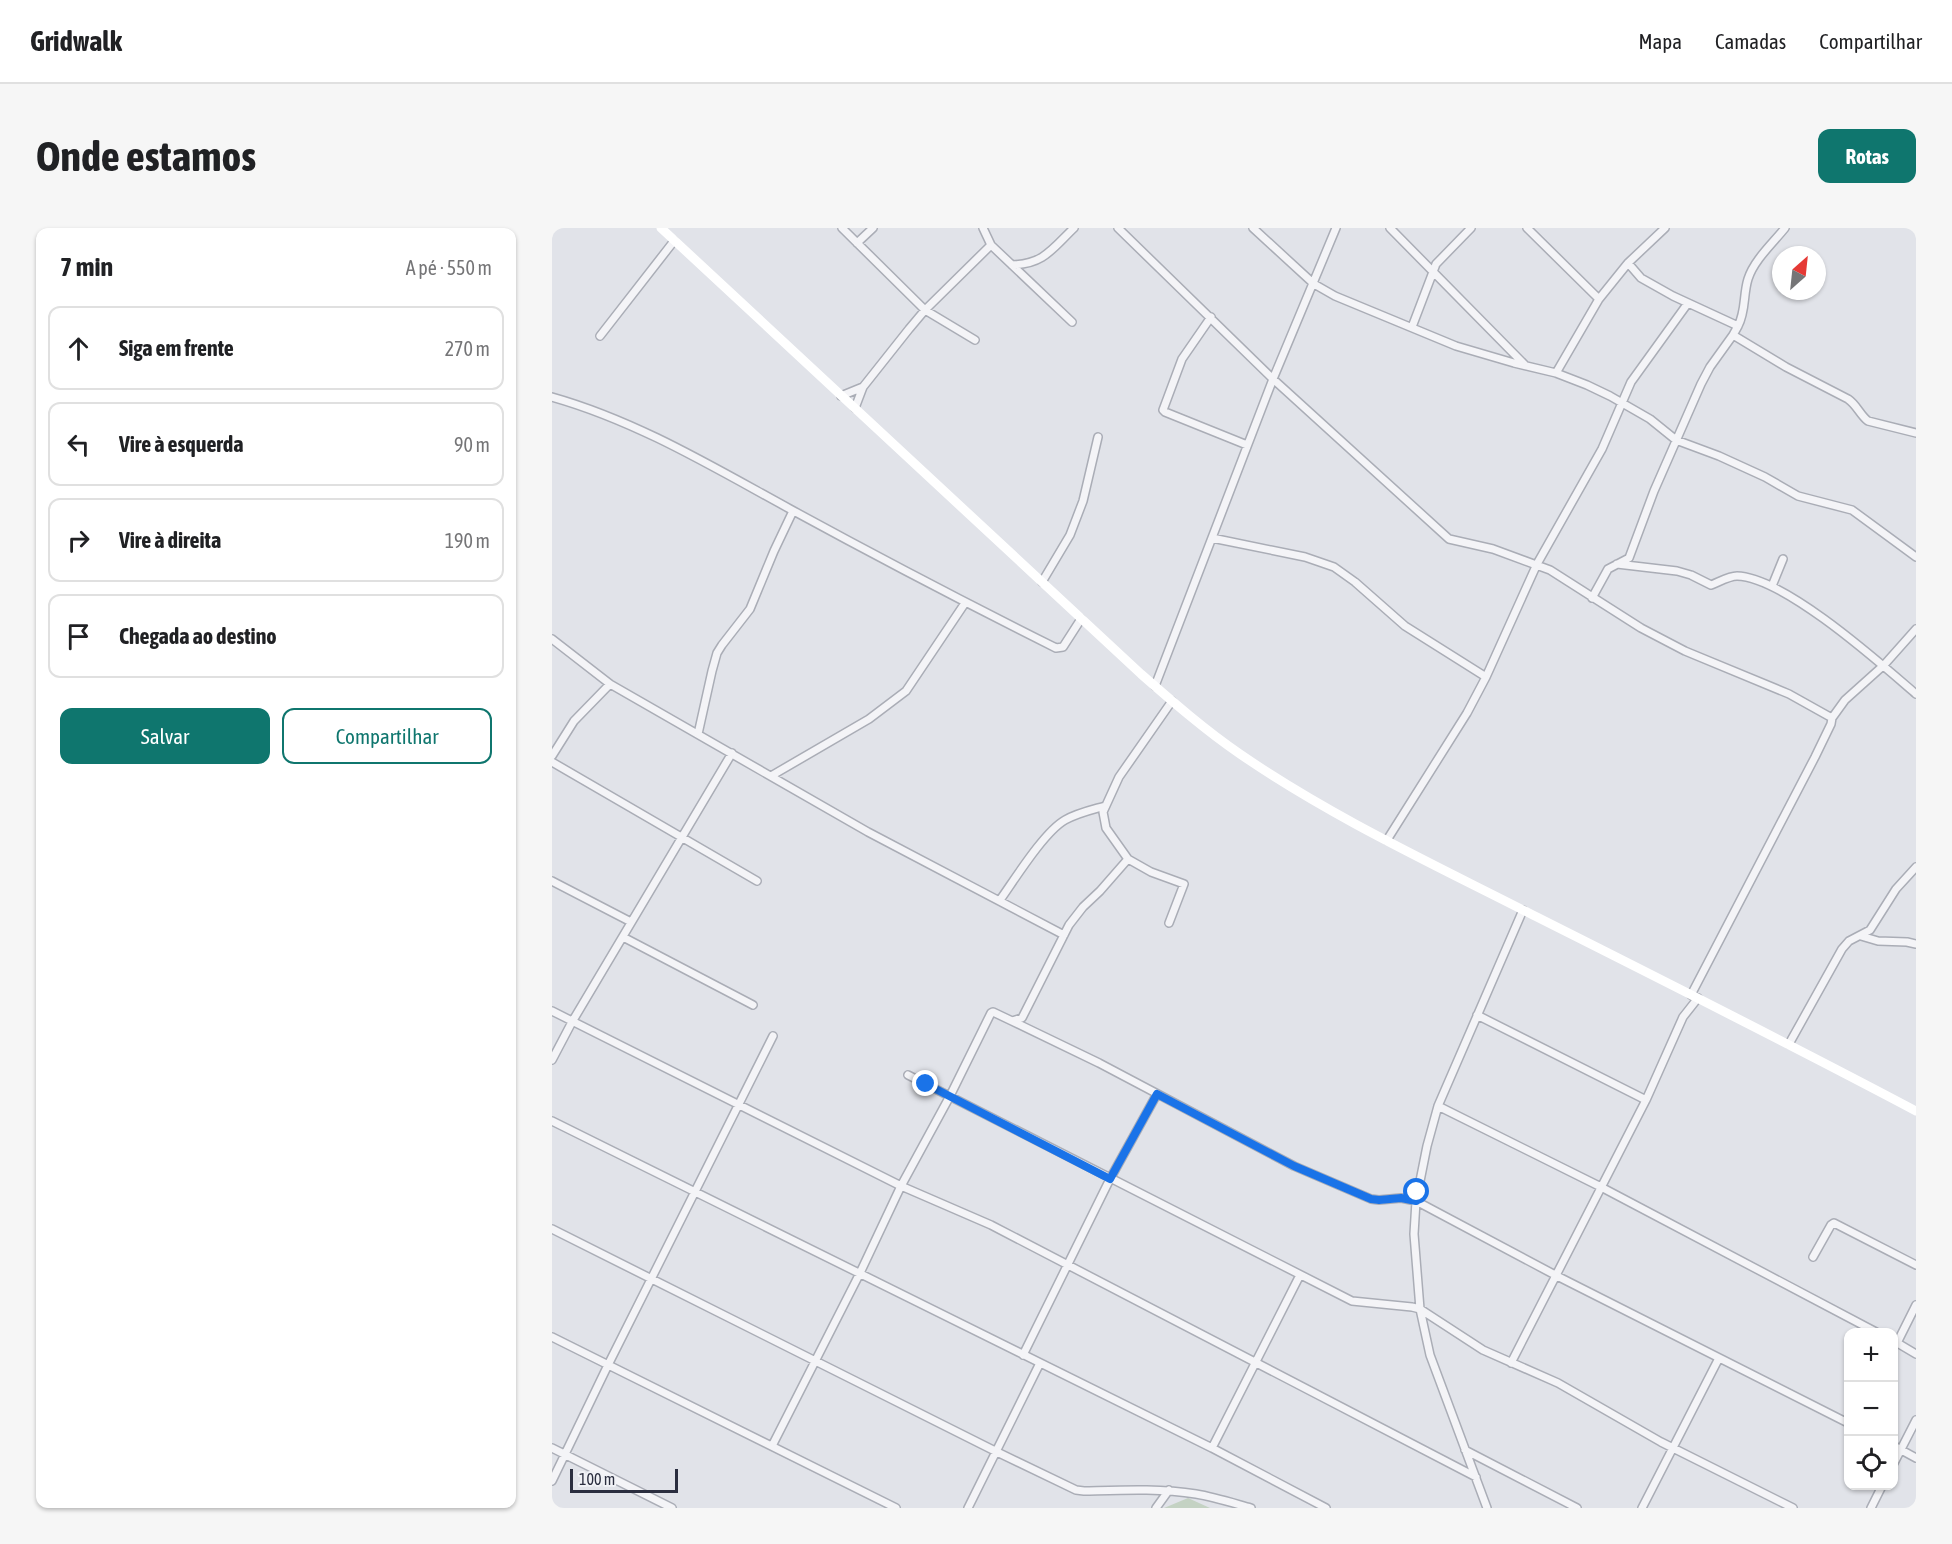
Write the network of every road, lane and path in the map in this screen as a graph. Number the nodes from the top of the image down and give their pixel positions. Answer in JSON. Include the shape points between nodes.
{"nodes":[{"id":1,"x":661,"y":228,"type":"edge"},
{"id":2,"x":842,"y":228,"type":"edge"},
{"id":3,"x":873,"y":228,"type":"edge"},
{"id":4,"x":983,"y":228,"type":"edge"},
{"id":5,"x":1074,"y":228,"type":"edge"},
{"id":6,"x":1118,"y":228,"type":"edge"},
{"id":7,"x":1252,"y":228,"type":"edge"},
{"id":8,"x":1336,"y":228,"type":"edge"},
{"id":9,"x":1390,"y":228,"type":"edge"},
{"id":10,"x":1471,"y":228,"type":"edge"},
{"id":11,"x":1527,"y":228,"type":"edge"},
{"id":12,"x":1665,"y":228,"type":"edge"},
{"id":13,"x":1785,"y":228,"type":"edge"},
{"id":14,"x":674,"y":241,"type":"junction"},
{"id":15,"x":857,"y":243,"type":"junction"},
{"id":16,"x":991,"y":245,"type":"junction"},
{"id":17,"x":1628,"y":263,"type":"junction"},
{"id":18,"x":1012,"y":265,"type":"junction"},
{"id":19,"x":1433,"y":271,"type":"junction"},
{"id":20,"x":1314,"y":284,"type":"junction"},
{"id":21,"x":1599,"y":299,"type":"junction"},
{"id":22,"x":1688,"y":303,"type":"junction"},
{"id":23,"x":925,"y":310,"type":"junction"},
{"id":24,"x":1211,"y":317,"type":"junction"},
{"id":25,"x":1072,"y":321,"type":"dead end"},
{"id":26,"x":1738,"y":326,"type":"junction"},
{"id":27,"x":1412,"y":327,"type":"junction"},
{"id":28,"x":1733,"y":335,"type":"junction"},
{"id":29,"x":600,"y":336,"type":"dead end"},
{"id":30,"x":975,"y":340,"type":"dead end"},
{"id":31,"x":1527,"y":366,"type":"junction"},
{"id":32,"x":1556,"y":373,"type":"junction"},
{"id":33,"x":1273,"y":380,"type":"junction"},
{"id":34,"x":863,"y":387,"type":"junction"},
{"id":35,"x":842,"y":396,"type":"junction"},
{"id":36,"x":552,"y":397,"type":"edge"},
{"id":37,"x":1621,"y":402,"type":"junction"},
{"id":38,"x":855,"y":408,"type":"junction"},
{"id":39,"x":1916,"y":433,"type":"edge"},
{"id":40,"x":1098,"y":437,"type":"dead end"},
{"id":41,"x":1676,"y":440,"type":"junction"},
{"id":42,"x":1247,"y":445,"type":"junction"},
{"id":43,"x":793,"y":511,"type":"junction"},
{"id":44,"x":1212,"y":538,"type":"junction"},
{"id":45,"x":1916,"y":557,"type":"edge"},
{"id":46,"x":1783,"y":559,"type":"dead end"},
{"id":47,"x":1537,"y":564,"type":"junction"},
{"id":48,"x":1617,"y":564,"type":"junction"},
{"id":49,"x":1042,"y":582,"type":"junction"},
{"id":50,"x":1772,"y":586,"type":"junction"},
{"id":51,"x":1592,"y":598,"type":"junction"},
{"id":52,"x":965,"y":603,"type":"junction"},
{"id":53,"x":1082,"y":619,"type":"junction"},
{"id":54,"x":1916,"y":629,"type":"edge"},
{"id":55,"x":552,"y":639,"type":"edge"},
{"id":56,"x":1884,"y":664,"type":"junction"},
{"id":57,"x":1486,"y":677,"type":"junction"},
{"id":58,"x":610,"y":684,"type":"junction"},
{"id":59,"x":1155,"y":686,"type":"junction"},
{"id":60,"x":1916,"y":694,"type":"edge"},
{"id":61,"x":1172,"y":701,"type":"junction"},
{"id":62,"x":1832,"y":718,"type":"junction"},
{"id":63,"x":698,"y":734,"type":"junction"},
{"id":64,"x":732,"y":753,"type":"junction"},
{"id":65,"x":552,"y":756,"type":"edge"},
{"id":66,"x":552,"y":762,"type":"edge"},
{"id":67,"x":771,"y":776,"type":"junction"},
{"id":68,"x":1105,"y":806,"type":"junction"},
{"id":69,"x":682,"y":838,"type":"junction"},
{"id":70,"x":1388,"y":840,"type":"junction"},
{"id":71,"x":1128,"y":859,"type":"junction"},
{"id":72,"x":1916,"y":867,"type":"edge"},
{"id":73,"x":552,"y":881,"type":"edge"},
{"id":74,"x":757,"y":881,"type":"dead end"},
{"id":75,"x":1000,"y":900,"type":"junction"},
{"id":76,"x":1523,"y":910,"type":"junction"},
{"id":77,"x":632,"y":922,"type":"junction"},
{"id":78,"x":1169,"y":923,"type":"dead end"},
{"id":79,"x":1064,"y":935,"type":"junction"},
{"id":80,"x":1861,"y":936,"type":"junction"},
{"id":81,"x":622,"y":938,"type":"junction"},
{"id":82,"x":1916,"y":944,"type":"edge"},
{"id":83,"x":1695,"y":997,"type":"junction"},
{"id":84,"x":753,"y":1005,"type":"dead end"},
{"id":85,"x":552,"y":1011,"type":"edge"},
{"id":86,"x":1478,"y":1015,"type":"junction"},
{"id":87,"x":1022,"y":1018,"type":"junction"},
{"id":88,"x":1012,"y":1021,"type":"junction"},
{"id":89,"x":572,"y":1022,"type":"junction"},
{"id":90,"x":1027,"y":1028,"type":"junction"},
{"id":91,"x":773,"y":1036,"type":"dead end"},
{"id":92,"x":1789,"y":1044,"type":"junction"},
{"id":93,"x":552,"y":1060,"type":"edge"},
{"id":94,"x":908,"y":1075,"type":"dead end"},
{"id":95,"x":1157,"y":1094,"type":"junction"},
{"id":96,"x":950,"y":1096,"type":"junction"},
{"id":97,"x":1646,"y":1100,"type":"junction"},
{"id":98,"x":738,"y":1104,"type":"junction"},
{"id":99,"x":1438,"y":1106,"type":"junction"},
{"id":100,"x":1916,"y":1111,"type":"edge"},
{"id":101,"x":552,"y":1121,"type":"edge"},
{"id":102,"x":1110,"y":1179,"type":"junction"},
{"id":103,"x":901,"y":1186,"type":"junction"},
{"id":104,"x":1601,"y":1187,"type":"junction"},
{"id":105,"x":696,"y":1192,"type":"junction"},
{"id":106,"x":1416,"y":1201,"type":"junction"},
{"id":107,"x":552,"y":1229,"type":"edge"},
{"id":108,"x":1813,"y":1257,"type":"dead end"},
{"id":109,"x":1067,"y":1265,"type":"junction"},
{"id":110,"x":1916,"y":1265,"type":"edge"},
{"id":111,"x":860,"y":1273,"type":"junction"},
{"id":112,"x":1300,"y":1275,"type":"junction"},
{"id":113,"x":1557,"y":1276,"type":"junction"},
{"id":114,"x":652,"y":1279,"type":"junction"},
{"id":115,"x":1916,"y":1305,"type":"edge"},
{"id":116,"x":1420,"y":1310,"type":"junction"},
{"id":117,"x":1868,"y":1328,"type":"edge"},
{"id":118,"x":552,"y":1337,"type":"edge"},
{"id":119,"x":1898,"y":1337,"type":"edge"},
{"id":120,"x":1898,"y":1344,"type":"edge"},
{"id":121,"x":1916,"y":1354,"type":"edge"},
{"id":122,"x":1023,"y":1355,"type":"junction"},
{"id":123,"x":1719,"y":1358,"type":"junction"},
{"id":124,"x":815,"y":1361,"type":"junction"},
{"id":125,"x":1040,"y":1363,"type":"junction"},
{"id":126,"x":1254,"y":1363,"type":"junction"},
{"id":127,"x":1511,"y":1363,"type":"junction"},
{"id":128,"x":608,"y":1365,"type":"junction"},
{"id":129,"x":1916,"y":1419,"type":"edge"},
{"id":130,"x":1844,"y":1421,"type":"edge"},
{"id":131,"x":772,"y":1446,"type":"junction"},
{"id":132,"x":1898,"y":1446,"type":"edge"},
{"id":133,"x":552,"y":1448,"type":"edge"},
{"id":134,"x":1212,"y":1448,"type":"junction"},
{"id":135,"x":1673,"y":1448,"type":"junction"},
{"id":136,"x":1898,"y":1449,"type":"edge"},
{"id":137,"x":1465,"y":1450,"type":"junction"},
{"id":138,"x":997,"y":1452,"type":"junction"},
{"id":139,"x":564,"y":1454,"type":"junction"},
{"id":140,"x":1916,"y":1458,"type":"edge"},
{"id":141,"x":1476,"y":1477,"type":"junction"},
{"id":142,"x":552,"y":1481,"type":"edge"},
{"id":143,"x":1169,"y":1490,"type":"junction"},
{"id":144,"x":1880,"y":1490,"type":"edge"},
{"id":145,"x":672,"y":1508,"type":"edge"},
{"id":146,"x":896,"y":1508,"type":"edge"},
{"id":147,"x":968,"y":1508,"type":"edge"},
{"id":148,"x":1156,"y":1508,"type":"edge"},
{"id":149,"x":1251,"y":1508,"type":"edge"},
{"id":150,"x":1326,"y":1508,"type":"edge"},
{"id":151,"x":1487,"y":1508,"type":"edge"},
{"id":152,"x":1577,"y":1508,"type":"edge"},
{"id":153,"x":1642,"y":1508,"type":"edge"},
{"id":154,"x":1793,"y":1508,"type":"edge"},
{"id":155,"x":1871,"y":1508,"type":"edge"}],
"edges":[{"from":1,"to":14,"type":"main road"},
{"from":2,"to":15,"type":"street"},
{"from":3,"to":15,"type":"street"},
{"from":4,"to":16,"type":"street"},
{"from":5,"to":18,"type":"street","via":[[1040,259]]},
{"from":6,"to":24,"type":"street"},
{"from":7,"to":20,"type":"street"},
{"from":8,"to":20,"type":"street"},
{"from":9,"to":19,"type":"street"},
{"from":10,"to":19,"type":"street","via":[[1440,258]]},
{"from":11,"to":21,"type":"street"},
{"from":12,"to":17,"type":"street"},
{"from":13,"to":26,"type":"street","via":[[1749,277]]},
{"from":14,"to":29,"type":"street"},
{"from":14,"to":35,"type":"main road"},
{"from":15,"to":23,"type":"street"},
{"from":16,"to":18,"type":"street"},
{"from":16,"to":23,"type":"street"},
{"from":17,"to":21,"type":"street"},
{"from":17,"to":22,"type":"street","via":[[1641,278]]},
{"from":18,"to":25,"type":"street"},
{"from":19,"to":27,"type":"street"},
{"from":19,"to":31,"type":"street"},
{"from":20,"to":27,"type":"street"},
{"from":20,"to":33,"type":"street"},
{"from":21,"to":32,"type":"street"},
{"from":22,"to":26,"type":"street"},
{"from":22,"to":37,"type":"street"},
{"from":23,"to":30,"type":"street"},
{"from":23,"to":34,"type":"street"},
{"from":24,"to":33,"type":"street"},
{"from":24,"to":42,"type":"street","via":[[1182,359],[1163,410]]},
{"from":26,"to":28,"type":"street"},
{"from":27,"to":31,"type":"street","via":[[1456,346]]},
{"from":28,"to":39,"type":"street","via":[[1848,399],[1868,422]]},
{"from":28,"to":41,"type":"street","via":[[1710,367]]},
{"from":31,"to":32,"type":"street"},
{"from":32,"to":37,"type":"street"},
{"from":33,"to":42,"type":"street"},
{"from":33,"to":47,"type":"street","via":[[1449,539]]},
{"from":34,"to":35,"type":"street"},
{"from":34,"to":38,"type":"street"},
{"from":35,"to":38,"type":"main road"},
{"from":36,"to":43,"type":"street","via":[[649,434]]},
{"from":37,"to":41,"type":"street"},
{"from":37,"to":47,"type":"street","via":[[1602,449]]},
{"from":38,"to":49,"type":"main road"},
{"from":40,"to":49,"type":"street","via":[[1083,501],[1070,535]]},
{"from":41,"to":45,"type":"street","via":[[1737,464],[1798,496],[1852,510]]},
{"from":41,"to":48,"type":"street","via":[[1629,558]]},
{"from":42,"to":44,"type":"street"},
{"from":43,"to":52,"type":"street"},
{"from":43,"to":63,"type":"street","via":[[750,609],[717,653]]},
{"from":44,"to":57,"type":"street","via":[[1305,557],[1334,567],[1405,626]]},
{"from":44,"to":59,"type":"street"},
{"from":46,"to":50,"type":"street"},
{"from":47,"to":51,"type":"street"},
{"from":47,"to":57,"type":"street"},
{"from":48,"to":50,"type":"street","via":[[1677,571],[1711,585],[1734,576]]},
{"from":48,"to":51,"type":"street","via":[[1608,569]]},
{"from":49,"to":53,"type":"main road"},
{"from":50,"to":56,"type":"street"},
{"from":51,"to":62,"type":"street","via":[[1685,651],[1779,690]]},
{"from":52,"to":53,"type":"street","via":[[1056,648],[1063,647]]},
{"from":52,"to":67,"type":"street","via":[[906,691],[869,719]]},
{"from":53,"to":59,"type":"main road"},
{"from":54,"to":56,"type":"street"},
{"from":55,"to":58,"type":"street"},
{"from":56,"to":60,"type":"street"},
{"from":56,"to":62,"type":"street","via":[[1852,692]]},
{"from":57,"to":70,"type":"street","via":[[1446,750]]},
{"from":58,"to":63,"type":"street"},
{"from":58,"to":65,"type":"street","via":[[574,721]]},
{"from":59,"to":61,"type":"main road"},
{"from":61,"to":68,"type":"street","via":[[1119,777]]},
{"from":61,"to":70,"type":"main road","via":[[1239,753],[1315,801]]},
{"from":62,"to":83,"type":"street"},
{"from":63,"to":64,"type":"street"},
{"from":64,"to":67,"type":"street"},
{"from":64,"to":69,"type":"street"},
{"from":66,"to":69,"type":"street"},
{"from":67,"to":75,"type":"street","via":[[868,832]]},
{"from":68,"to":71,"type":"street","via":[[1106,828]]},
{"from":68,"to":75,"type":"street","via":[[1078,814],[1049,832]]},
{"from":69,"to":74,"type":"street"},
{"from":69,"to":77,"type":"street"},
{"from":70,"to":76,"type":"main road"},
{"from":71,"to":78,"type":"street","via":[[1184,884]]},
{"from":71,"to":79,"type":"street","via":[[1075,916]]},
{"from":72,"to":80,"type":"street","via":[[1896,889],[1870,930]]},
{"from":73,"to":77,"type":"street"},
{"from":75,"to":79,"type":"street"},
{"from":76,"to":83,"type":"main road"},
{"from":76,"to":86,"type":"street"},
{"from":77,"to":81,"type":"street"},
{"from":79,"to":87,"type":"street"},
{"from":80,"to":82,"type":"street"},
{"from":80,"to":92,"type":"street","via":[[1842,948]]},
{"from":81,"to":84,"type":"street"},
{"from":81,"to":89,"type":"street"},
{"from":83,"to":92,"type":"main road"},
{"from":83,"to":97,"type":"street"},
{"from":85,"to":89,"type":"street"},
{"from":86,"to":97,"type":"street"},
{"from":86,"to":99,"type":"street"},
{"from":87,"to":88,"type":"street"},
{"from":87,"to":90,"type":"street"},
{"from":88,"to":90,"type":"street"},
{"from":88,"to":96,"type":"street","via":[[991,1013]]},
{"from":89,"to":93,"type":"street"},
{"from":89,"to":98,"type":"street"},
{"from":90,"to":95,"type":"street"},
{"from":91,"to":98,"type":"street"},
{"from":92,"to":100,"type":"main road"},
{"from":94,"to":96,"type":"street"},
{"from":95,"to":102,"type":"street"},
{"from":95,"to":106,"type":"street","via":[[1294,1166],[1371,1199]]},
{"from":96,"to":102,"type":"street"},
{"from":96,"to":103,"type":"street"},
{"from":97,"to":104,"type":"street"},
{"from":98,"to":103,"type":"street"},
{"from":98,"to":105,"type":"street"},
{"from":99,"to":104,"type":"street"},
{"from":99,"to":106,"type":"street"},
{"from":101,"to":105,"type":"street"},
{"from":102,"to":109,"type":"street"},
{"from":102,"to":112,"type":"street"},
{"from":103,"to":109,"type":"street","via":[[991,1225]]},
{"from":103,"to":111,"type":"street"},
{"from":104,"to":113,"type":"street"},
{"from":104,"to":117,"type":"street"},
{"from":105,"to":111,"type":"street"},
{"from":105,"to":114,"type":"street"},
{"from":106,"to":113,"type":"street"},
{"from":106,"to":116,"type":"street","via":[[1414,1234]]},
{"from":107,"to":114,"type":"street"},
{"from":108,"to":110,"type":"street","via":[[1834,1223]]},
{"from":109,"to":122,"type":"street"},
{"from":109,"to":126,"type":"street"},
{"from":111,"to":122,"type":"street"},
{"from":111,"to":124,"type":"street"},
{"from":112,"to":116,"type":"street","via":[[1352,1301]]},
{"from":112,"to":126,"type":"street"},
{"from":113,"to":123,"type":"street"},
{"from":113,"to":127,"type":"street"},
{"from":114,"to":124,"type":"street"},
{"from":114,"to":128,"type":"street"},
{"from":115,"to":119,"type":"street"},
{"from":116,"to":127,"type":"street"},
{"from":116,"to":137,"type":"street","via":[[1430,1355]]},
{"from":118,"to":128,"type":"street"},
{"from":120,"to":121,"type":"street"},
{"from":122,"to":125,"type":"street"},
{"from":123,"to":130,"type":"street"},
{"from":123,"to":135,"type":"street"},
{"from":124,"to":131,"type":"street"},
{"from":124,"to":138,"type":"street"},
{"from":125,"to":134,"type":"street"},
{"from":125,"to":138,"type":"street"},
{"from":126,"to":134,"type":"street"},
{"from":126,"to":141,"type":"street"},
{"from":127,"to":135,"type":"street","via":[[1558,1383]]},
{"from":128,"to":131,"type":"street"},
{"from":128,"to":139,"type":"street"},
{"from":129,"to":132,"type":"street"},
{"from":131,"to":146,"type":"street"},
{"from":133,"to":139,"type":"street"},
{"from":134,"to":150,"type":"street"},
{"from":135,"to":153,"type":"street"},
{"from":135,"to":154,"type":"street"},
{"from":136,"to":140,"type":"street"},
{"from":137,"to":141,"type":"street"},
{"from":137,"to":152,"type":"street"},
{"from":138,"to":143,"type":"street","via":[[1076,1490]]},
{"from":138,"to":147,"type":"street"},
{"from":139,"to":142,"type":"street"},
{"from":139,"to":145,"type":"street"},
{"from":141,"to":151,"type":"street"},
{"from":143,"to":148,"type":"street"},
{"from":143,"to":149,"type":"street"},
{"from":144,"to":155,"type":"street"}]}
